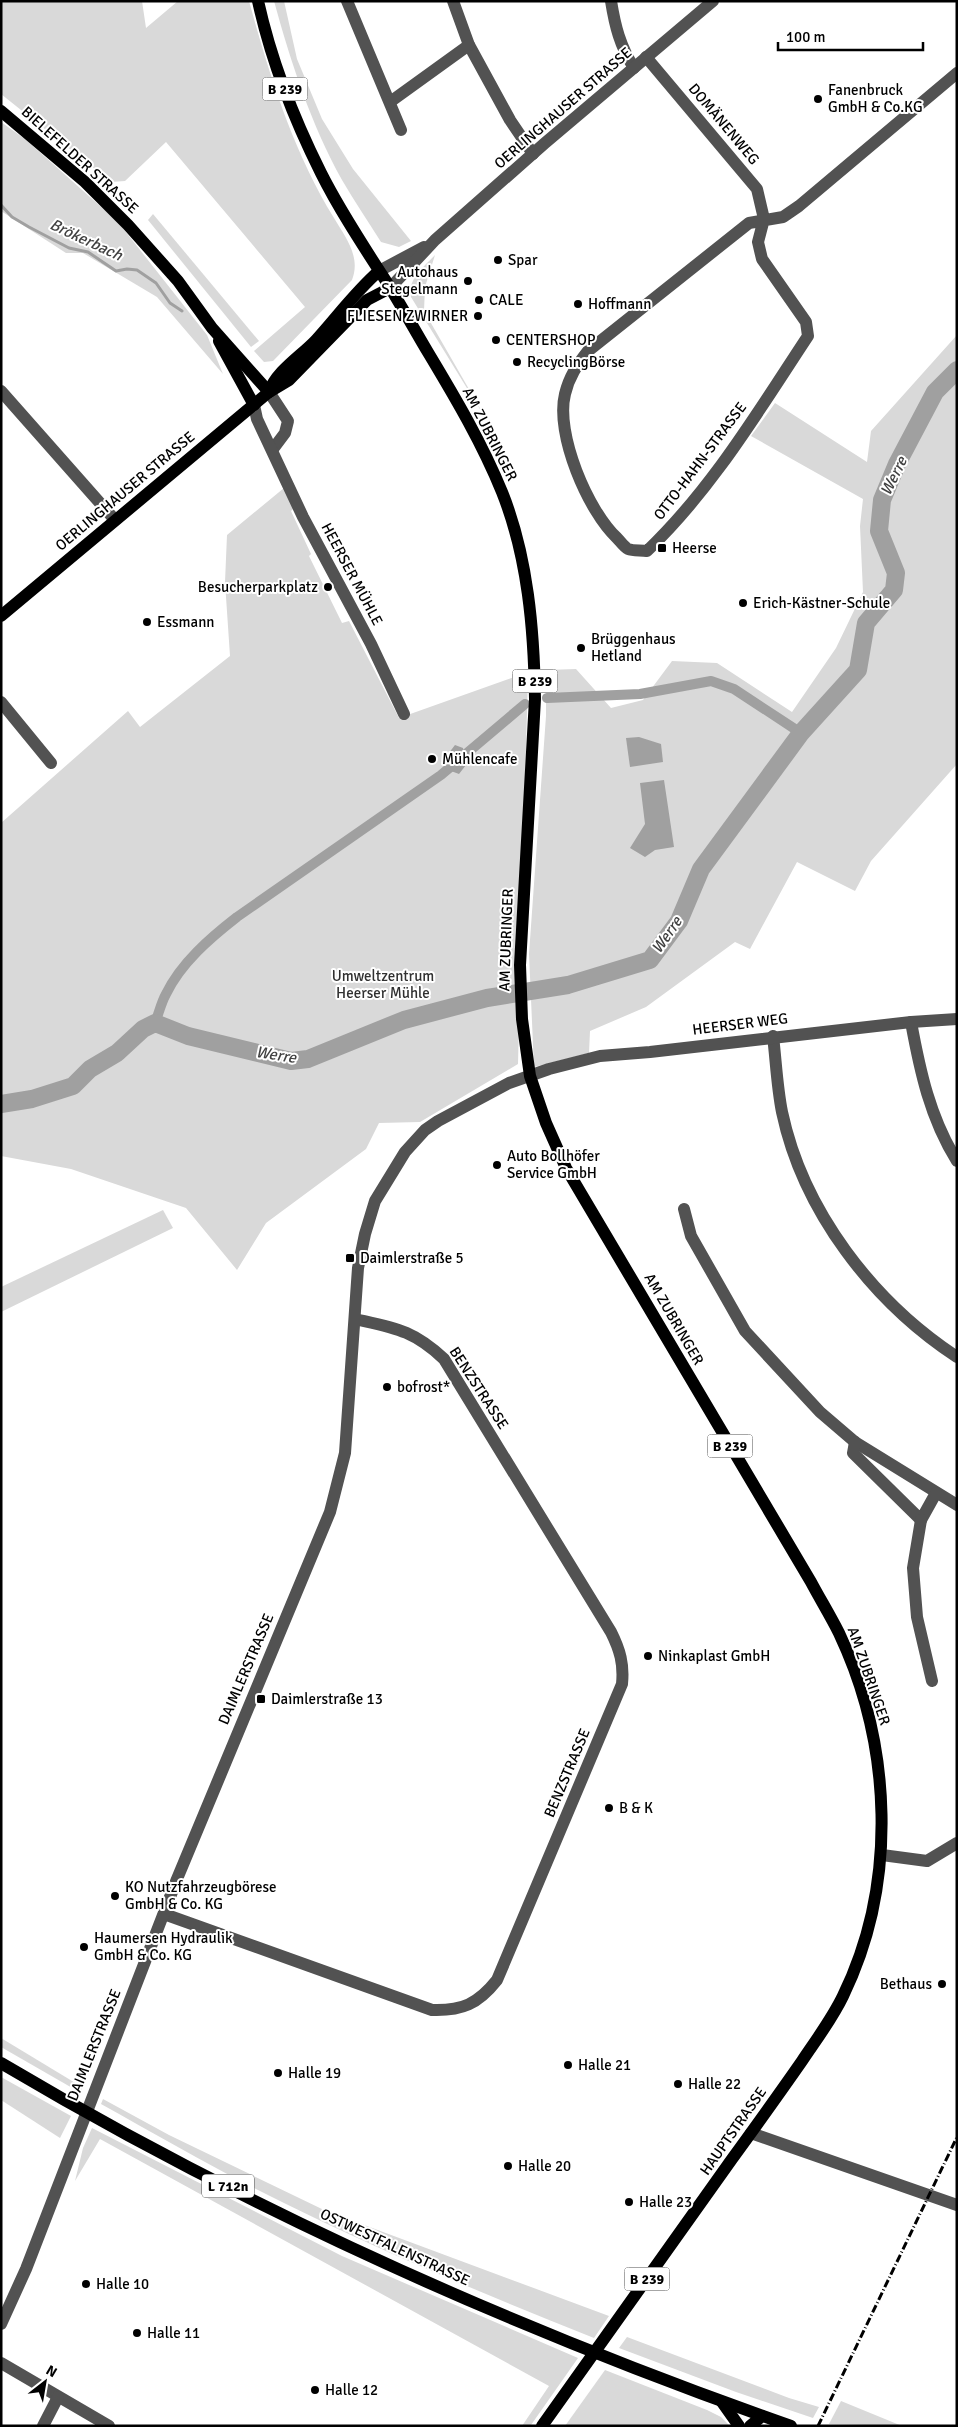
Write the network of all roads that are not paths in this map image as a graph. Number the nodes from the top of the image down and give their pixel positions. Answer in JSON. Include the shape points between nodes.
{"nodes":[{"id":1,"x":258,"y":1,"type":"edge"},
{"id":2,"x":347,"y":1,"type":"edge"},
{"id":3,"x":453,"y":1,"type":"edge"},
{"id":4,"x":611,"y":1,"type":"edge"},
{"id":5,"x":713,"y":1,"type":"edge"},
{"id":6,"x":469,"y":45,"type":"junction"},
{"id":7,"x":646,"y":57,"type":"junction"},
{"id":8,"x":634,"y":68,"type":"junction"},
{"id":9,"x":957,"y":73,"type":"edge"},
{"id":10,"x":390,"y":102,"type":"junction"},
{"id":11,"x":1,"y":111,"type":"edge"},
{"id":12,"x":401,"y":130,"type":"dead end"},
{"id":13,"x":533,"y":154,"type":"junction"},
{"id":14,"x":764,"y":219,"type":"junction"},
{"id":15,"x":435,"y":240,"type":"junction"},
{"id":16,"x":378,"y":270,"type":"junction"},
{"id":17,"x":390,"y":288,"type":"junction"},
{"id":18,"x":212,"y":328,"type":"junction"},
{"id":19,"x":1,"y":390,"type":"edge"},
{"id":20,"x":270,"y":392,"type":"junction"},
{"id":21,"x":254,"y":405,"type":"junction"},
{"id":22,"x":272,"y":448,"type":"junction"},
{"id":23,"x":115,"y":520,"type":"junction"},
{"id":24,"x":1,"y":616,"type":"edge"},
{"id":25,"x":1,"y":702,"type":"edge"},
{"id":26,"x":404,"y":714,"type":"dead end"},
{"id":27,"x":51,"y":763,"type":"dead end"},
{"id":28,"x":957,"y":1019,"type":"edge"},
{"id":29,"x":911,"y":1022,"type":"junction"},
{"id":30,"x":773,"y":1036,"type":"junction"},
{"id":31,"x":530,"y":1076,"type":"junction"},
{"id":32,"x":957,"y":1160,"type":"edge"},
{"id":33,"x":684,"y":1209,"type":"dead end"},
{"id":34,"x":355,"y":1319,"type":"junction"},
{"id":35,"x":957,"y":1357,"type":"edge"},
{"id":36,"x":855,"y":1442,"type":"junction"},
{"id":37,"x":936,"y":1493,"type":"junction"},
{"id":38,"x":957,"y":1504,"type":"edge"},
{"id":39,"x":921,"y":1520,"type":"junction"},
{"id":40,"x":932,"y":1681,"type":"dead end"},
{"id":41,"x":957,"y":1844,"type":"edge"},
{"id":42,"x":882,"y":1855,"type":"junction"},
{"id":43,"x":164,"y":1914,"type":"junction"},
{"id":44,"x":1,"y":2063,"type":"edge"},
{"id":45,"x":751,"y":2133,"type":"junction"},
{"id":46,"x":957,"y":2205,"type":"edge"},
{"id":47,"x":1,"y":2324,"type":"edge"},
{"id":48,"x":1,"y":2363,"type":"edge"},
{"id":49,"x":58,"y":2397,"type":"junction"},
{"id":50,"x":720,"y":2400,"type":"junction"},
{"id":51,"x":762,"y":2421,"type":"edge"},
{"id":52,"x":43,"y":2426,"type":"edge"},
{"id":53,"x":109,"y":2426,"type":"edge"},
{"id":54,"x":542,"y":2426,"type":"edge"},
{"id":55,"x":739,"y":2426,"type":"edge"},
{"id":56,"x":750,"y":2426,"type":"edge"},
{"id":57,"x":791,"y":2426,"type":"edge"}],
"edges":[{"from":1,"to":16,"type":"main road","name":"AM ZUBRINGER","number":"B 239","via":[[295,118],[321,174]]},
{"from":2,"to":10,"type":"street"},
{"from":3,"to":6,"type":"street"},
{"from":4,"to":8,"type":"street","via":[[615,29]]},
{"from":5,"to":7,"type":"street","name":"OERLINGHAUSER STRASSE"},
{"from":6,"to":10,"type":"street"},
{"from":6,"to":13,"type":"street","via":[[510,120]]},
{"from":7,"to":8,"type":"street","name":"OERLINGHAUSER STRASSE"},
{"from":7,"to":14,"type":"street","name":"DOMÄNENWEG","via":[[757,189]]},
{"from":8,"to":13,"type":"street","name":"OERLINGHAUSER STRASSE"},
{"from":9,"to":14,"type":"street","name":"OTTO-HAHN-STRASSE","via":[[799,206],[783,217]]},
{"from":10,"to":12,"type":"street"},
{"from":11,"to":18,"type":"main road","name":"BIELEFELDER STRASSE","via":[[106,202],[154,252]]},
{"from":13,"to":15,"type":"street","name":"OERLINGHAUSER STRASSE"},
{"from":14,"to":14,"type":"street","name":"OTTO-HAHN-STRASSE","via":[[749,223],[588,351],[573,370],[564,396],[564,423],[572,459],[607,529],[628,548],[647,551],[668,532],[742,434],[808,336],[806,322],[762,259],[758,242]]},
{"from":15,"to":16,"type":"street","name":"OERLINGHAUSER STRASSE"},
{"from":15,"to":17,"type":"street","name":"OERLINGHAUSER STRASSE"},
{"from":16,"to":17,"type":"main road","name":"AM ZUBRINGER","number":"B 239"},
{"from":16,"to":20,"type":"main road","name":"OERLINGHAUSER STRASSE","via":[[306,352],[272,384]]},
{"from":17,"to":20,"type":"main road","name":"OERLINGHAUSER STRASSE","via":[[367,300],[289,380]]},
{"from":17,"to":31,"type":"main road","name":"AM ZUBRINGER","number":"B 239","via":[[486,454],[503,494],[524,572],[532,630],[535,699],[520,965],[522,1019]]},
{"from":18,"to":20,"type":"main road","name":"BIELEFELDER STRASSE"},
{"from":18,"to":21,"type":"main road","name":"BIELEFELDER STRASSE"},
{"from":19,"to":23,"type":"street"},
{"from":20,"to":21,"type":"main road","name":"OERLINGHAUSER STRASSE"},
{"from":20,"to":22,"type":"street","via":[[288,421],[285,433]]},
{"from":21,"to":22,"type":"street","name":"HEERSER MÜHLE","via":[[257,419]]},
{"from":21,"to":23,"type":"main road","name":"OERLINGHAUSER STRASSE"},
{"from":22,"to":26,"type":"street","name":"HEERSER MÜHLE","via":[[303,517],[371,644]]},
{"from":23,"to":24,"type":"main road","name":"OERLINGHAUSER STRASSE"},
{"from":25,"to":27,"type":"street"},
{"from":28,"to":29,"type":"street","name":"HEERSER WEG"},
{"from":29,"to":30,"type":"street","name":"HEERSER WEG"},
{"from":29,"to":32,"type":"street","via":[[922,1078],[941,1133]]},
{"from":30,"to":31,"type":"street","name":"HEERSER WEG","via":[[600,1056]]},
{"from":30,"to":35,"type":"street","via":[[782,1112],[802,1172],[821,1211],[850,1257],[882,1296],[917,1328]]},
{"from":31,"to":34,"type":"street","name":"DAIMLERSTRASSE","via":[[488,1093],[438,1121],[404,1152],[369,1218],[358,1268]]},
{"from":31,"to":42,"type":"main road","name":"AM ZUBRINGER","number":"B 239","via":[[566,1168],[839,1634],[860,1689],[872,1733],[882,1802]]},
{"from":33,"to":36,"type":"street","via":[[691,1236],[745,1331],[820,1412]]},
{"from":34,"to":43,"type":"street","name":"DAIMLERSTRASSE","via":[[345,1453],[330,1512]]},
{"from":34,"to":43,"type":"street","name":"BENZSTRASSE","via":[[416,1336],[444,1359],[612,1634],[623,1664],[622,1684],[496,1980],[480,1998],[467,2006],[452,2011],[432,2010]]},
{"from":36,"to":37,"type":"street"},
{"from":36,"to":39,"type":"street","via":[[853,1453]]},
{"from":37,"to":38,"type":"street"},
{"from":37,"to":39,"type":"street"},
{"from":39,"to":40,"type":"street","via":[[912,1568],[917,1617]]},
{"from":41,"to":42,"type":"street","via":[[926,1861]]},
{"from":42,"to":45,"type":"main road","name":"HAUPTSTRASSE","number":"B 239","via":[[863,1947],[843,1996],[819,2037]]},
{"from":43,"to":47,"type":"street","name":"DAIMLERSTRASSE","via":[[26,2269]]},
{"from":44,"to":50,"type":"main road","name":"OSTWESTFALENSTRASSE","number":"L 712n","via":[[110,2125],[348,2245],[458,2295]]},
{"from":45,"to":46,"type":"street"},
{"from":45,"to":54,"type":"main road","name":"HAUPTSTRASSE","number":"B 239"},
{"from":48,"to":49,"type":"street"},
{"from":49,"to":52,"type":"street"},
{"from":49,"to":53,"type":"street"},
{"from":50,"to":51,"type":"main road","name":"OSTWESTFALENSTRASSE","number":"L 712n"},
{"from":50,"to":55,"type":"main road"},
{"from":51,"to":56,"type":"main road"},
{"from":51,"to":57,"type":"main road","name":"OSTWESTFALENSTRASSE","number":"L 712n"}]}
